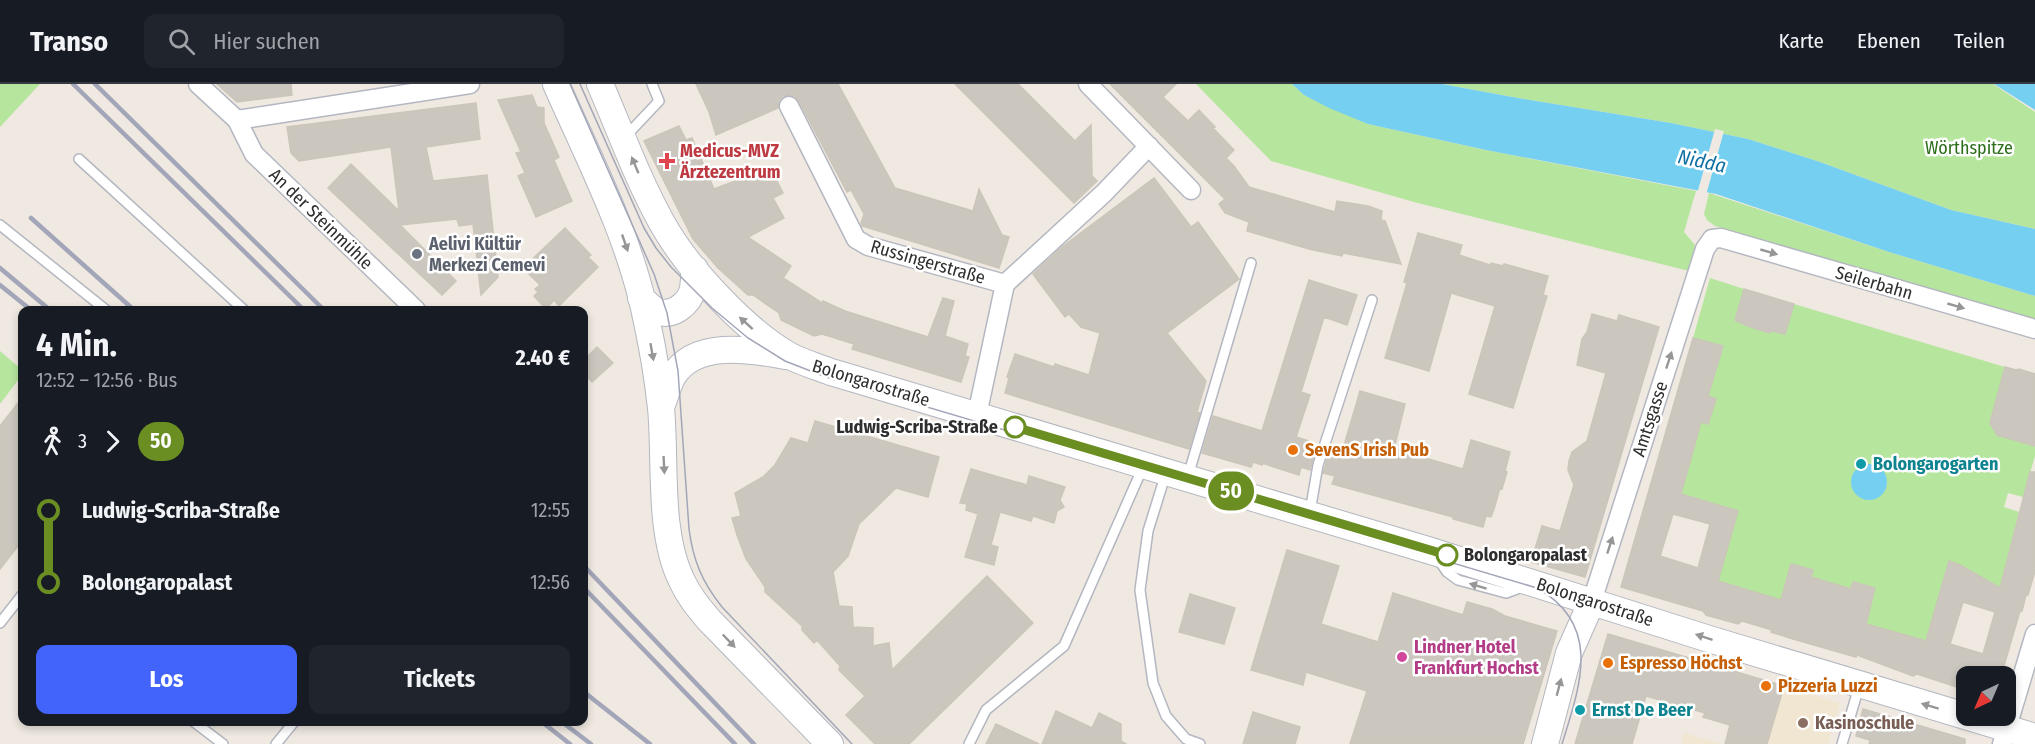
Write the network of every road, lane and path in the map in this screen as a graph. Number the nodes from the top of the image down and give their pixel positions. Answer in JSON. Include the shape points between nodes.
{"nodes":[{"id":1,"x":198,"y":84,"type":"edge"},
{"id":2,"x":470,"y":84,"type":"edge"},
{"id":3,"x":556,"y":84,"type":"edge"},
{"id":4,"x":600,"y":84,"type":"edge"},
{"id":5,"x":652,"y":84,"type":"edge"},
{"id":6,"x":1088,"y":84,"type":"edge"},
{"id":7,"x":789,"y":106,"type":"dead end"},
{"id":8,"x":237,"y":120,"type":"junction"},
{"id":9,"x":623,"y":139,"type":"junction"},
{"id":10,"x":1149,"y":146,"type":"junction"},
{"id":11,"x":79,"y":159,"type":"dead end"},
{"id":12,"x":1191,"y":190,"type":"dead end"},
{"id":13,"x":0,"y":225,"type":"edge"},
{"id":14,"x":1713,"y":239,"type":"joint"},
{"id":15,"x":1251,"y":263,"type":"dead end"},
{"id":16,"x":695,"y":269,"type":"junction"},
{"id":17,"x":1005,"y":284,"type":"junction"},
{"id":18,"x":641,"y":298,"type":"junction"},
{"id":19,"x":1372,"y":300,"type":"dead end"},
{"id":20,"x":101,"y":306,"type":"edge"},
{"id":21,"x":240,"y":306,"type":"edge"},
{"id":22,"x":412,"y":306,"type":"edge"},
{"id":23,"x":2035,"y":329,"type":"edge"},
{"id":24,"x":793,"y":357,"type":"junction"},
{"id":25,"x":661,"y":407,"type":"junction"},
{"id":26,"x":977,"y":415,"type":"junction"},
{"id":27,"x":1166,"y":472,"type":"junction"},
{"id":28,"x":1309,"y":514,"type":"junction"},
{"id":29,"x":18,"y":600,"type":"edge"},
{"id":30,"x":1592,"y":601,"type":"junction"},
{"id":31,"x":0,"y":623,"type":"edge"},
{"id":32,"x":2035,"y":634,"type":"edge"},
{"id":33,"x":1860,"y":685,"type":"junction"},
{"id":34,"x":199,"y":726,"type":"edge"},
{"id":35,"x":291,"y":726,"type":"edge"},
{"id":36,"x":2004,"y":736,"type":"edge"},
{"id":37,"x":2035,"y":737,"type":"edge"},
{"id":38,"x":223,"y":744,"type":"edge"},
{"id":39,"x":276,"y":744,"type":"edge"},
{"id":40,"x":830,"y":744,"type":"edge"},
{"id":41,"x":969,"y":744,"type":"edge"},
{"id":42,"x":1200,"y":744,"type":"edge"},
{"id":43,"x":1545,"y":744,"type":"edge"},
{"id":44,"x":1842,"y":744,"type":"edge"}],
"edges":[{"from":1,"to":8,"type":"street","name":"An der Steinmühle"},
{"from":2,"to":8,"type":"street"},
{"from":3,"to":18,"type":"main road","one_way":true,"via":[[623,238]]},
{"from":4,"to":9,"type":"main road","name":"Bolongarostraße"},
{"from":5,"to":9,"type":"lane","via":[[659,101]]},
{"from":6,"to":10,"type":"street"},
{"from":7,"to":17,"type":"street","name":"Russingerstraße","via":[[856,239],[868,246]]},
{"from":8,"to":22,"type":"street","name":"An der Steinmühle","via":[[254,154]]},
{"from":16,"to":9,"type":"main road","name":"Bolongarostraße","one_way":true,"via":[[663,225]]},
{"from":10,"to":12,"type":"street"},
{"from":10,"to":17,"type":"street","name":"Russingerstraße"},
{"from":11,"to":21,"type":"lane"},
{"from":13,"to":20,"type":"lane"},
{"from":14,"to":23,"type":"street","name":"Seilerbahn","one_way":true,"via":[[1721,238]]},
{"from":30,"to":14,"type":"street","name":"Amtsgasse","one_way":true,"via":[[1705,249]]},
{"from":15,"to":27,"type":"lane"},
{"from":16,"to":18,"type":"main road","via":[[693,290],[675,311],[656,310]]},
{"from":24,"to":16,"type":"main road","name":"Bolongarostraße","one_way":true,"via":[[745,322]]},
{"from":17,"to":26,"type":"street","name":"Russingerstraße"},
{"from":18,"to":25,"type":"main road","one_way":true},
{"from":19,"to":28,"type":"lane","via":[[1318,465]]},
{"from":24,"to":25,"type":"main road","via":[[735,350],[701,354],[678,371]]},
{"from":24,"to":26,"type":"main road","name":"Bolongarostraße"},
{"from":25,"to":40,"type":"main road","one_way":true,"via":[[668,533],[681,579],[709,620]]},
{"from":26,"to":27,"type":"main road","name":"Bolongarostraße"},
{"from":27,"to":28,"type":"main road","name":"Bolongarostraße"},
{"from":27,"to":41,"type":"lane","via":[[1065,646],[986,710]]},
{"from":27,"to":42,"type":"lane","via":[[1148,531],[1140,590],[1153,683],[1166,716],[1186,739]]},
{"from":30,"to":28,"type":"main road","name":"Bolongarostraße","one_way":true},
{"from":29,"to":31,"type":"lane"},
{"from":33,"to":30,"type":"main road","name":"Bolongarostraße","one_way":true},
{"from":43,"to":30,"type":"main road","one_way":true,"via":[[1569,653]]},
{"from":32,"to":36,"type":"street"},
{"from":36,"to":33,"type":"main road","name":"Bolongarostraße","one_way":true},
{"from":33,"to":44,"type":"lane"},
{"from":34,"to":38,"type":"lane"},
{"from":35,"to":39,"type":"lane"},
{"from":36,"to":37,"type":"main road","name":"Bolongarostraße"}]}
